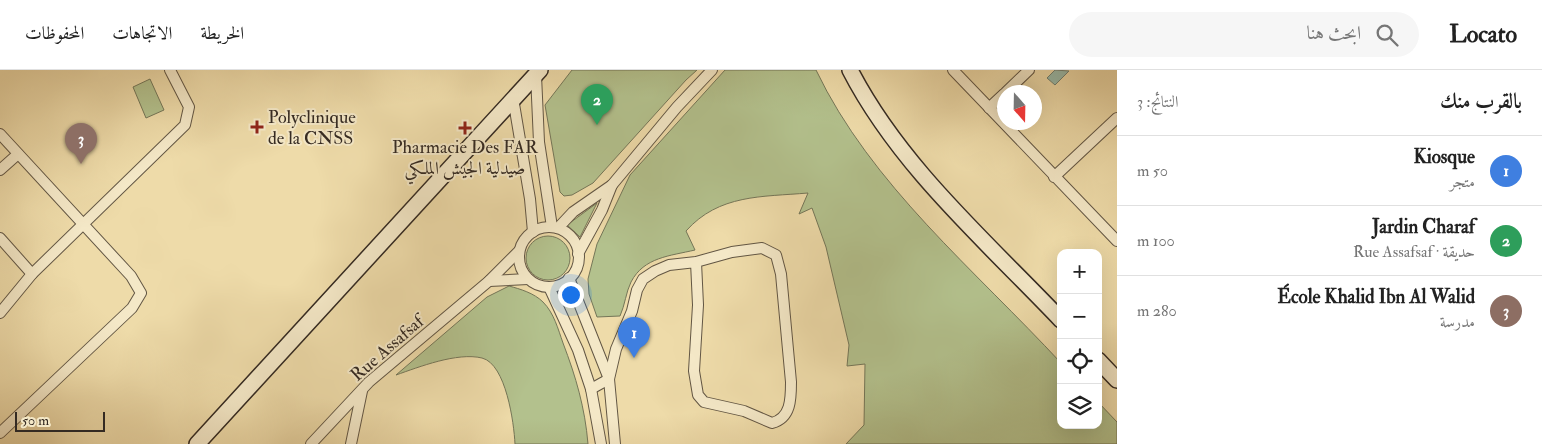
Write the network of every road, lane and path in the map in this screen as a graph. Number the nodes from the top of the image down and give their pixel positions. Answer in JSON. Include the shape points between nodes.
{"nodes":[{"id":1,"x":170,"y":70,"type":"edge"},
{"id":2,"x":712,"y":70,"type":"edge"},
{"id":3,"x":850,"y":70,"type":"edge"},
{"id":4,"x":953,"y":70,"type":"edge"},
{"id":5,"x":1030,"y":70,"type":"edge"},
{"id":6,"x":538,"y":72,"type":"edge"},
{"id":7,"x":1014,"y":85,"type":"edge"},
{"id":8,"x":513,"y":98,"type":"junction"},
{"id":9,"x":997,"y":100,"type":"edge"},
{"id":10,"x":989,"y":108,"type":"junction"},
{"id":11,"x":1117,"y":118,"type":"edge"},
{"id":12,"x":0,"y":134,"type":"edge"},
{"id":13,"x":18,"y":154,"type":"junction"},
{"id":14,"x":0,"y":170,"type":"edge"},
{"id":15,"x":1054,"y":177,"type":"junction"},
{"id":16,"x":612,"y":185,"type":"junction"},
{"id":17,"x":83,"y":224,"type":"junction"},
{"id":18,"x":555,"y":228,"type":"junction"},
{"id":19,"x":533,"y":232,"type":"junction"},
{"id":20,"x":0,"y":238,"type":"edge"},
{"id":21,"x":1117,"y":241,"type":"edge"},
{"id":22,"x":519,"y":251,"type":"junction"},
{"id":23,"x":578,"y":254,"type":"junction"},
{"id":24,"x":696,"y":262,"type":"junction"},
{"id":25,"x":32,"y":274,"type":"junction"},
{"id":26,"x":569,"y":278,"type":"junction"},
{"id":27,"x":528,"y":279,"type":"junction"},
{"id":28,"x":489,"y":281,"type":"junction"},
{"id":29,"x":549,"y":287,"type":"junction"},
{"id":30,"x":0,"y":313,"type":"edge"},
{"id":31,"x":1057,"y":316,"type":"edge"},
{"id":32,"x":1102,"y":364,"type":"edge"},
{"id":33,"x":609,"y":380,"type":"junction"},
{"id":34,"x":1117,"y":380,"type":"edge"},
{"id":35,"x":591,"y":389,"type":"junction"},
{"id":36,"x":362,"y":391,"type":"junction"},
{"id":37,"x":0,"y":433,"type":"edge"},
{"id":38,"x":197,"y":444,"type":"edge"},
{"id":39,"x":311,"y":444,"type":"edge"},
{"id":40,"x":351,"y":444,"type":"edge"},
{"id":41,"x":601,"y":444,"type":"edge"},
{"id":42,"x":615,"y":444,"type":"edge"}],
"edges":[{"from":1,"to":17,"type":"street","via":[[187,99],[188,120],[180,132]]},
{"from":2,"to":16,"type":"street"},
{"from":3,"to":31,"type":"main road","via":[[894,142]]},
{"from":4,"to":10,"type":"street"},
{"from":5,"to":7,"type":"street"},
{"from":6,"to":8,"type":"main road"},
{"from":6,"to":18,"type":"street","via":[[539,142]]},
{"from":8,"to":19,"type":"street"},
{"from":8,"to":38,"type":"main road"},
{"from":9,"to":10,"type":"street"},
{"from":10,"to":15,"type":"street"},
{"from":11,"to":15,"type":"street"},
{"from":12,"to":13,"type":"street"},
{"from":13,"to":14,"type":"street"},
{"from":13,"to":17,"type":"street"},
{"from":15,"to":21,"type":"street"},
{"from":16,"to":18,"type":"street"},
{"from":16,"to":23,"type":"street"},
{"from":17,"to":25,"type":"street"},
{"from":17,"to":37,"type":"street","via":[[139,286],[139,299]]},
{"from":18,"to":19,"type":"street"},
{"from":18,"to":23,"type":"street","via":[[568,234]]},
{"from":19,"to":22,"type":"street"},
{"from":20,"to":25,"type":"street"},
{"from":22,"to":27,"type":"street","via":[[522,271]]},
{"from":22,"to":28,"type":"street","name":"Rue Assafsaf"},
{"from":23,"to":26,"type":"street","via":[[577,267]]},
{"from":24,"to":24,"type":"street","via":[[698,305],[694,371],[698,395],[704,402],[744,411],[772,423],[780,420],[788,411],[791,382],[781,274],[776,255],[762,248]]},
{"from":24,"to":33,"type":"street","via":[[669,265],[643,279],[616,349]]},
{"from":25,"to":30,"type":"street"},
{"from":26,"to":29,"type":"street"},
{"from":26,"to":33,"type":"street"},
{"from":27,"to":28,"type":"street"},
{"from":27,"to":29,"type":"street"},
{"from":28,"to":36,"type":"street","name":"Rue Assafsaf"},
{"from":29,"to":35,"type":"street","via":[[578,350]]},
{"from":32,"to":34,"type":"main road"},
{"from":33,"to":35,"type":"street"},
{"from":33,"to":42,"type":"street"},
{"from":35,"to":41,"type":"street"},
{"from":36,"to":39,"type":"street","name":"Rue Assafsaf"},
{"from":36,"to":40,"type":"street"}]}
